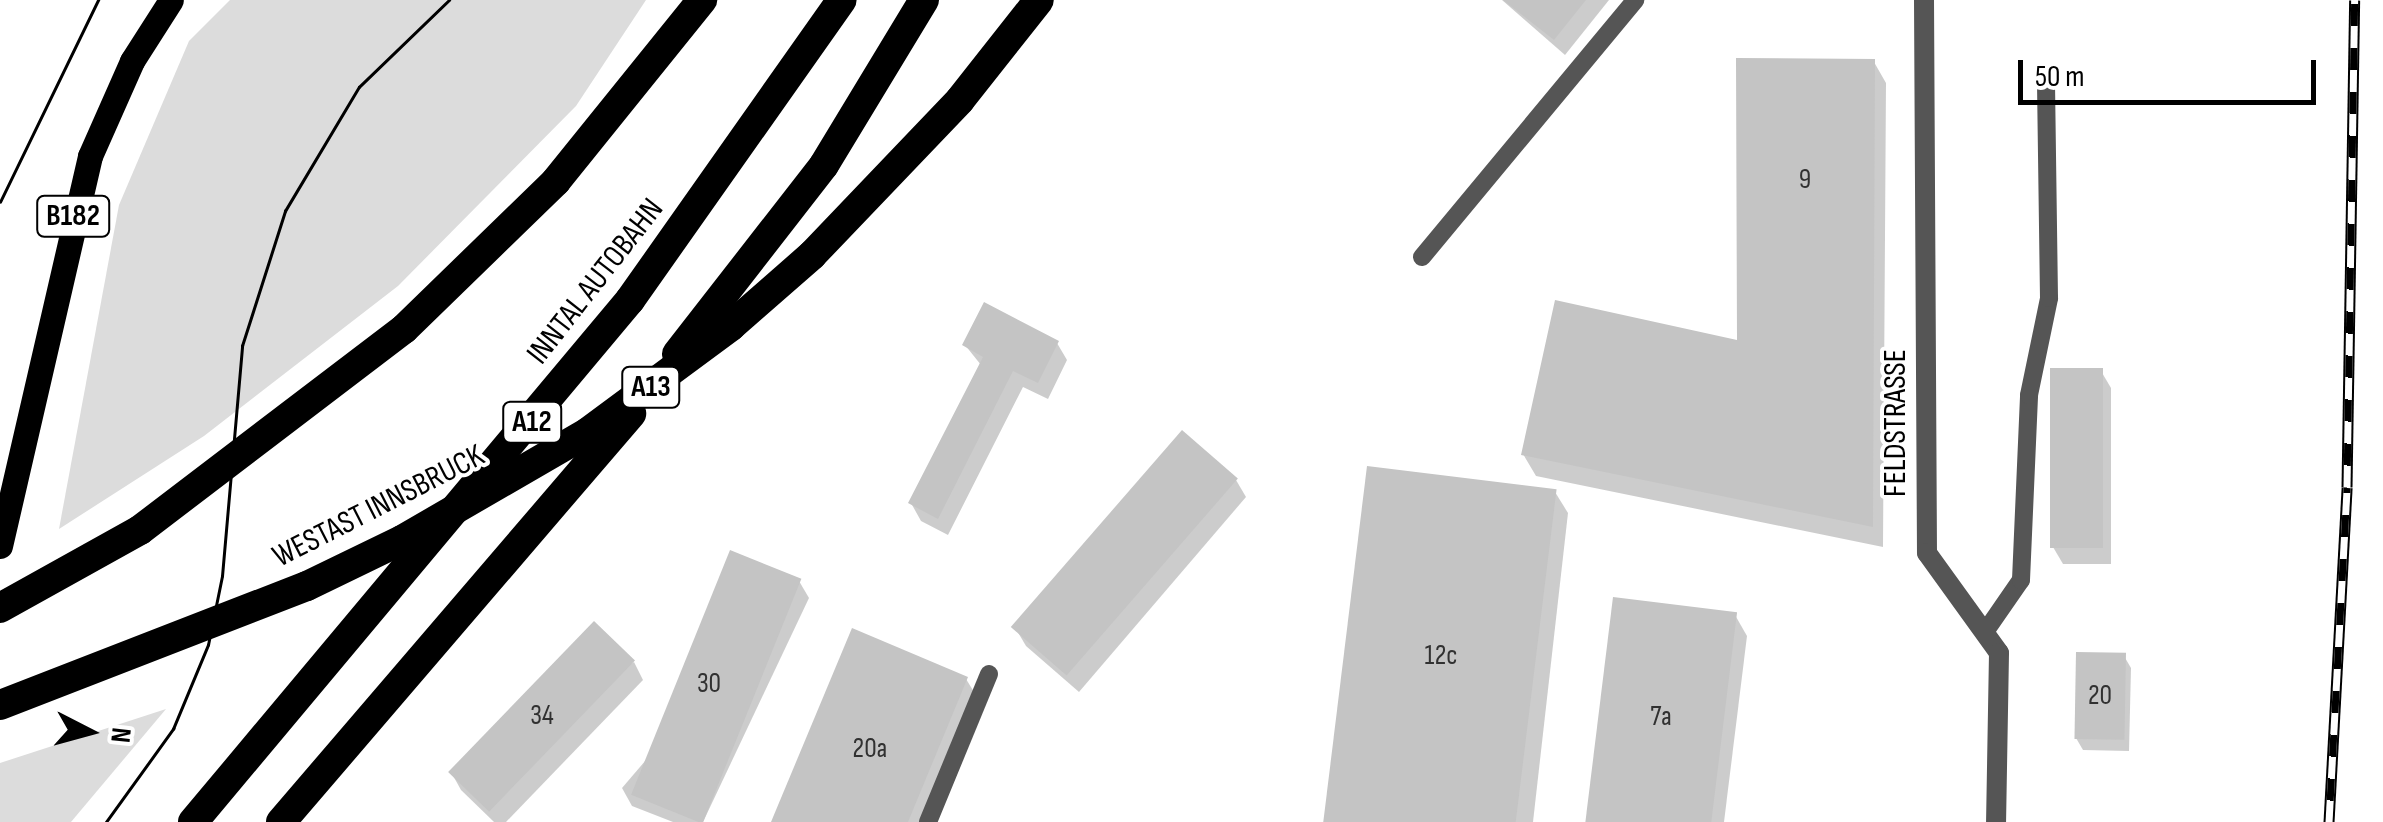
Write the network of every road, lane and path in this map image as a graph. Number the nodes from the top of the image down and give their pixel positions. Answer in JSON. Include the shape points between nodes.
{"nodes":[{"id":1,"x":171,"y":0,"type":"edge"},
{"id":2,"x":702,"y":0,"type":"edge"},
{"id":3,"x":842,"y":0,"type":"edge"},
{"id":4,"x":924,"y":0,"type":"edge"},
{"id":5,"x":1039,"y":0,"type":"edge"},
{"id":6,"x":1634,"y":0,"type":"edge"},
{"id":7,"x":1924,"y":0,"type":"edge"},
{"id":8,"x":2046,"y":90,"type":"dead end"},
{"id":9,"x":1422,"y":256,"type":"dead end"},
{"id":10,"x":0,"y":546,"type":"edge"},
{"id":11,"x":0,"y":608,"type":"edge"},
{"id":12,"x":1985,"y":632,"type":"junction"},
{"id":13,"x":989,"y":674,"type":"dead end"},
{"id":14,"x":0,"y":705,"type":"edge"},
{"id":15,"x":193,"y":822,"type":"edge"},
{"id":16,"x":282,"y":822,"type":"edge"},
{"id":17,"x":928,"y":822,"type":"edge"},
{"id":18,"x":1996,"y":822,"type":"edge"}],
"edges":[{"from":1,"to":10,"type":"main road","number":"B182","via":[[132,61],[90,156]]},
{"from":2,"to":11,"type":"highway","via":[[626,101],[483,258],[322,398],[140,530]]},
{"from":3,"to":15,"type":"highway","name":"INNTAL AUTOBAHN","number":"A12","via":[[630,300]]},
{"from":4,"to":16,"type":"highway","number":"A12","via":[[824,165],[576,484]]},
{"from":5,"to":14,"type":"highway","name":"WESTAST INNSBRUCK","number":"A13","via":[[887,182],[772,291],[588,432],[402,540],[167,644]]},
{"from":6,"to":9,"type":"lane"},
{"from":7,"to":12,"type":"street","name":"FELDSTRASSE","via":[[1927,553]]},
{"from":8,"to":12,"type":"lane","via":[[2049,298],[2029,395],[2021,580]]},
{"from":12,"to":18,"type":"street","name":"FELDSTRASSE","via":[[1999,653]]},
{"from":13,"to":17,"type":"lane"}]}
